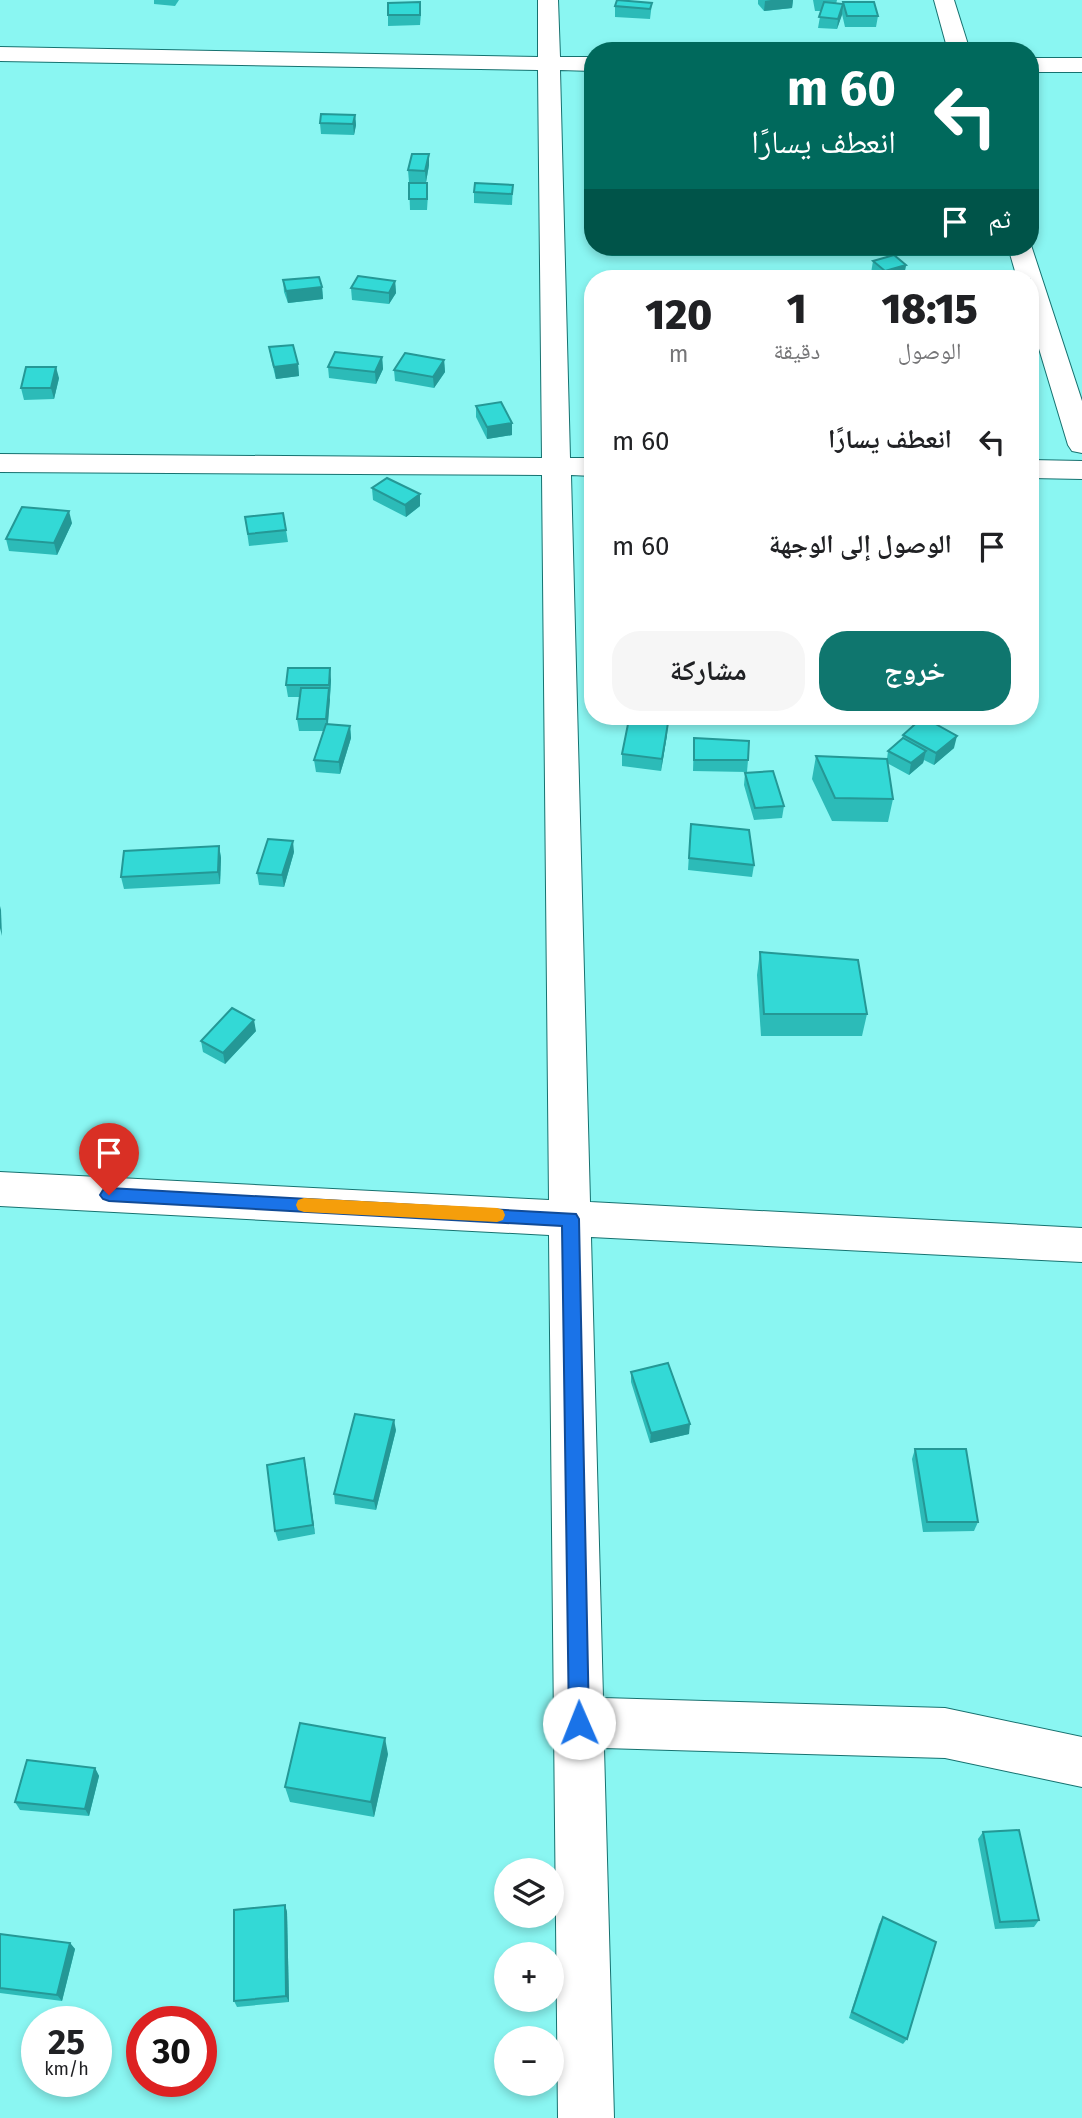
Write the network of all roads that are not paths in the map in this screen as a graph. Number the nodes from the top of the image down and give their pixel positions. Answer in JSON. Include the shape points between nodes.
{"nodes":[{"id":1,"x":548,"y":0,"type":"edge"},
{"id":2,"x":943,"y":0,"type":"edge"},
{"id":3,"x":956,"y":42,"type":"edge"},
{"id":4,"x":0,"y":54,"type":"edge"},
{"id":5,"x":550,"y":64,"type":"junction"},
{"id":6,"x":584,"y":64,"type":"edge"},
{"id":7,"x":1039,"y":65,"type":"edge"},
{"id":8,"x":1082,"y":65,"type":"edge"},
{"id":9,"x":1039,"y":308,"type":"edge"},
{"id":10,"x":1082,"y":445,"type":"edge"},
{"id":11,"x":0,"y":463,"type":"edge"},
{"id":12,"x":575,"y":466,"type":"edge"},
{"id":13,"x":1039,"y":469,"type":"edge"},
{"id":14,"x":1082,"y":470,"type":"edge"},
{"id":15,"x":0,"y":1189,"type":"edge"},
{"id":16,"x":570,"y":1219,"type":"junction"},
{"id":17,"x":1082,"y":1245,"type":"edge"},
{"id":18,"x":579,"y":1723,"type":"junction"},
{"id":19,"x":1082,"y":1762,"type":"edge"},
{"id":20,"x":586,"y":2118,"type":"edge"}],
"edges":[{"from":1,"to":5,"type":"street"},
{"from":2,"to":3,"type":"street"},
{"from":4,"to":5,"type":"street"},
{"from":5,"to":6,"type":"street"},
{"from":5,"to":12,"type":"street"},
{"from":7,"to":8,"type":"street"},
{"from":9,"to":10,"type":"street"},
{"from":11,"to":12,"type":"street"},
{"from":12,"to":16,"type":"street"},
{"from":13,"to":14,"type":"street"},
{"from":15,"to":16,"type":"street"},
{"from":16,"to":17,"type":"street"},
{"from":16,"to":18,"type":"street"},
{"from":18,"to":19,"type":"street","via":[[945,1733]]},
{"from":18,"to":20,"type":"street"}]}
